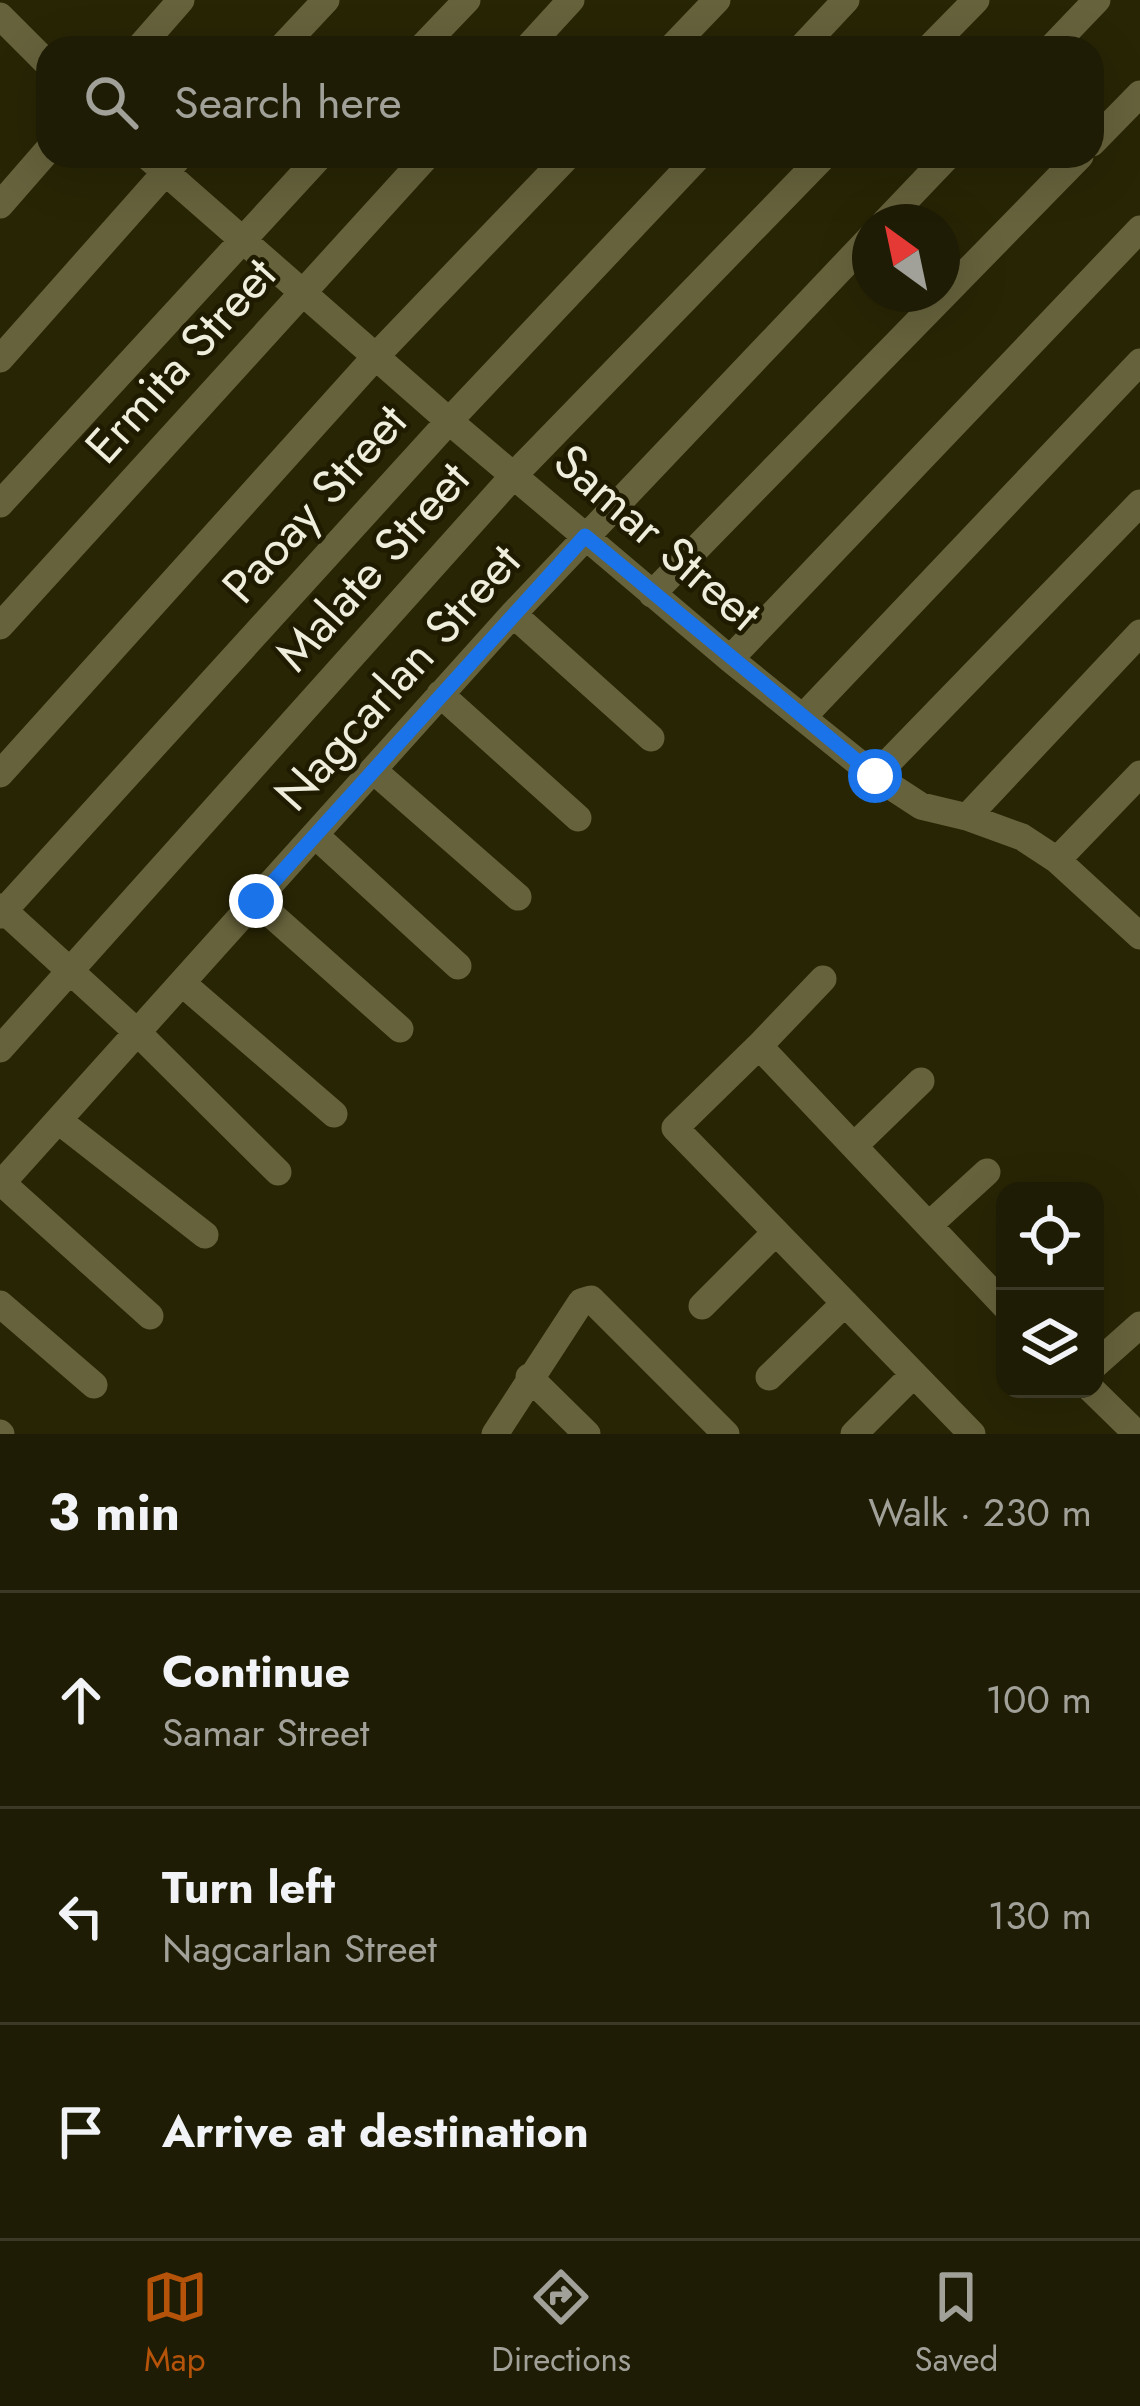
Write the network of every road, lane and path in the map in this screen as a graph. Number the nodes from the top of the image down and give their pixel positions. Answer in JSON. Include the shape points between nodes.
{"nodes":[{"id":1,"x":182,"y":0,"type":"edge"},
{"id":2,"x":326,"y":0,"type":"edge"},
{"id":3,"x":466,"y":0,"type":"edge"},
{"id":4,"x":571,"y":0,"type":"edge"},
{"id":5,"x":717,"y":0,"type":"edge"},
{"id":6,"x":846,"y":0,"type":"edge"},
{"id":7,"x":976,"y":0,"type":"edge"},
{"id":8,"x":1096,"y":0,"type":"edge"},
{"id":9,"x":5,"y":30,"type":"edge"},
{"id":10,"x":150,"y":36,"type":"edge"},
{"id":11,"x":292,"y":36,"type":"edge"},
{"id":12,"x":433,"y":36,"type":"edge"},
{"id":13,"x":538,"y":36,"type":"edge"},
{"id":14,"x":682,"y":36,"type":"edge"},
{"id":15,"x":812,"y":36,"type":"edge"},
{"id":16,"x":941,"y":36,"type":"edge"},
{"id":17,"x":1062,"y":36,"type":"edge"},
{"id":18,"x":36,"y":55,"type":"edge"},
{"id":19,"x":1140,"y":94,"type":"edge"},
{"id":20,"x":1104,"y":131,"type":"edge"},
{"id":21,"x":36,"y":164,"type":"edge"},
{"id":22,"x":158,"y":168,"type":"edge"},
{"id":23,"x":171,"y":168,"type":"edge"},
{"id":24,"x":309,"y":168,"type":"edge"},
{"id":25,"x":416,"y":168,"type":"edge"},
{"id":26,"x":557,"y":168,"type":"edge"},
{"id":27,"x":688,"y":168,"type":"edge"},
{"id":28,"x":812,"y":168,"type":"edge"},
{"id":29,"x":937,"y":168,"type":"edge"},
{"id":30,"x":1067,"y":168,"type":"edge"},
{"id":31,"x":902,"y":204,"type":"edge"},
{"id":32,"x":0,"y":205,"type":"edge"},
{"id":33,"x":1140,"y":229,"type":"edge"},
{"id":34,"x":241,"y":240,"type":"junction"},
{"id":35,"x":852,"y":257,"type":"edge"},
{"id":36,"x":303,"y":291,"type":"junction"},
{"id":37,"x":377,"y":356,"type":"junction"},
{"id":38,"x":0,"y":359,"type":"edge"},
{"id":39,"x":1140,"y":362,"type":"edge"},
{"id":40,"x":449,"y":421,"type":"junction"},
{"id":41,"x":515,"y":474,"type":"junction"},
{"id":42,"x":1140,"y":502,"type":"edge"},
{"id":43,"x":0,"y":504,"type":"edge"},
{"id":44,"x":585,"y":536,"type":"junction"},
{"id":45,"x":652,"y":594,"type":"junction"},
{"id":46,"x":513,"y":614,"type":"junction"},
{"id":47,"x":0,"y":626,"type":"edge"},
{"id":48,"x":1140,"y":633,"type":"edge"},
{"id":49,"x":730,"y":659,"type":"junction"},
{"id":50,"x":440,"y":694,"type":"junction"},
{"id":51,"x":804,"y":716,"type":"junction"},
{"id":52,"x":652,"y":738,"type":"dead end"},
{"id":53,"x":374,"y":770,"type":"junction"},
{"id":54,"x":0,"y":774,"type":"edge"},
{"id":55,"x":1140,"y":774,"type":"edge"},
{"id":56,"x":875,"y":776,"type":"junction"},
{"id":57,"x":967,"y":817,"type":"junction"},
{"id":58,"x":578,"y":818,"type":"dead end"},
{"id":59,"x":315,"y":835,"type":"junction"},
{"id":60,"x":1057,"y":860,"type":"junction"},
{"id":61,"x":518,"y":897,"type":"dead end"},
{"id":62,"x":256,"y":901,"type":"junction"},
{"id":63,"x":1,"y":911,"type":"edge"},
{"id":64,"x":1134,"y":918,"type":"edge"},
{"id":65,"x":458,"y":966,"type":"dead end"},
{"id":66,"x":70,"y":970,"type":"junction"},
{"id":67,"x":823,"y":979,"type":"dead end"},
{"id":68,"x":182,"y":983,"type":"junction"},
{"id":69,"x":400,"y":1029,"type":"dead end"},
{"id":70,"x":138,"y":1034,"type":"junction"},
{"id":71,"x":759,"y":1046,"type":"junction"},
{"id":72,"x":0,"y":1049,"type":"edge"},
{"id":73,"x":921,"y":1081,"type":"dead end"},
{"id":74,"x":334,"y":1114,"type":"dead end"},
{"id":75,"x":58,"y":1121,"type":"junction"},
{"id":76,"x":854,"y":1146,"type":"junction"},
{"id":77,"x":278,"y":1172,"type":"dead end"},
{"id":78,"x":987,"y":1172,"type":"dead end"},
{"id":79,"x":1,"y":1184,"type":"edge"},
{"id":80,"x":929,"y":1226,"type":"junction"},
{"id":81,"x":776,"y":1232,"type":"junction"},
{"id":82,"x":205,"y":1235,"type":"dead end"},
{"id":83,"x":996,"y":1297,"type":"edge"},
{"id":84,"x":845,"y":1303,"type":"junction"},
{"id":85,"x":0,"y":1304,"type":"edge"},
{"id":86,"x":702,"y":1306,"type":"dead end"},
{"id":87,"x":150,"y":1316,"type":"dead end"},
{"id":88,"x":1140,"y":1325,"type":"edge"},
{"id":89,"x":1104,"y":1357,"type":"edge"},
{"id":90,"x":914,"y":1374,"type":"junction"},
{"id":91,"x":529,"y":1377,"type":"junction"},
{"id":92,"x":769,"y":1377,"type":"dead end"},
{"id":93,"x":94,"y":1385,"type":"dead end"},
{"id":94,"x":1099,"y":1398,"type":"edge"},
{"id":95,"x":495,"y":1434,"type":"edge"},
{"id":96,"x":586,"y":1434,"type":"edge"},
{"id":97,"x":726,"y":1434,"type":"edge"},
{"id":98,"x":854,"y":1434,"type":"edge"},
{"id":99,"x":972,"y":1434,"type":"edge"},
{"id":100,"x":1137,"y":1434,"type":"edge"}],
"edges":[{"from":1,"to":10,"type":"street"},
{"from":2,"to":11,"type":"street"},
{"from":3,"to":12,"type":"street"},
{"from":4,"to":13,"type":"street"},
{"from":5,"to":14,"type":"street"},
{"from":6,"to":15,"type":"street"},
{"from":7,"to":16,"type":"street"},
{"from":8,"to":17,"type":"street"},
{"from":9,"to":18,"type":"street"},
{"from":19,"to":20,"type":"street"},
{"from":21,"to":32,"type":"street"},
{"from":22,"to":38,"type":"street"},
{"from":23,"to":34,"type":"street","name":"Samar Street"},
{"from":24,"to":34,"type":"street"},
{"from":25,"to":36,"type":"street","name":"Ermita Street"},
{"from":26,"to":37,"type":"street"},
{"from":27,"to":40,"type":"street","name":"Paoay Street"},
{"from":28,"to":41,"type":"street","name":"Malate Street"},
{"from":29,"to":31,"type":"street"},
{"from":30,"to":45,"type":"street"},
{"from":33,"to":49,"type":"street"},
{"from":34,"to":36,"type":"street","name":"Samar Street"},
{"from":34,"to":43,"type":"street"},
{"from":35,"to":44,"type":"street","name":"Nagcarlan Street"},
{"from":36,"to":37,"type":"street","name":"Samar Street"},
{"from":36,"to":47,"type":"street","name":"Ermita Street"},
{"from":37,"to":40,"type":"street","name":"Samar Street"},
{"from":37,"to":54,"type":"street"},
{"from":39,"to":51,"type":"street"},
{"from":40,"to":41,"type":"street","name":"Samar Street"},
{"from":40,"to":63,"type":"street","name":"Paoay Street"},
{"from":41,"to":44,"type":"street","name":"Samar Street"},
{"from":41,"to":66,"type":"street","name":"Malate Street"},
{"from":42,"to":56,"type":"street"},
{"from":44,"to":45,"type":"street","name":"Samar Street"},
{"from":44,"to":46,"type":"street","name":"Nagcarlan Street"},
{"from":45,"to":49,"type":"street","name":"Samar Street"},
{"from":46,"to":50,"type":"street","name":"Nagcarlan Street"},
{"from":46,"to":52,"type":"street"},
{"from":48,"to":57,"type":"street"},
{"from":49,"to":51,"type":"street","name":"Samar Street"},
{"from":50,"to":53,"type":"street","name":"Nagcarlan Street"},
{"from":50,"to":58,"type":"street"},
{"from":51,"to":56,"type":"street","name":"Samar Street"},
{"from":53,"to":59,"type":"street","name":"Nagcarlan Street"},
{"from":53,"to":61,"type":"street"},
{"from":55,"to":60,"type":"street"},
{"from":56,"to":57,"type":"street","name":"Samar Street","via":[[921,806]]},
{"from":57,"to":60,"type":"street","name":"Samar Street"},
{"from":59,"to":62,"type":"street","name":"Nagcarlan Street"},
{"from":59,"to":65,"type":"street"},
{"from":60,"to":64,"type":"street","name":"Samar Street"},
{"from":62,"to":68,"type":"street","name":"Nagcarlan Street"},
{"from":62,"to":69,"type":"street"},
{"from":63,"to":66,"type":"street"},
{"from":66,"to":70,"type":"street"},
{"from":66,"to":72,"type":"street","name":"Malate Street"},
{"from":67,"to":71,"type":"street"},
{"from":68,"to":70,"type":"street","name":"Nagcarlan Street"},
{"from":68,"to":74,"type":"street"},
{"from":70,"to":75,"type":"street","name":"Nagcarlan Street"},
{"from":70,"to":77,"type":"street"},
{"from":71,"to":76,"type":"street"},
{"from":71,"to":81,"type":"street","via":[[675,1128]]},
{"from":73,"to":76,"type":"street"},
{"from":75,"to":79,"type":"street","name":"Nagcarlan Street"},
{"from":75,"to":82,"type":"street"},
{"from":76,"to":80,"type":"street"},
{"from":78,"to":80,"type":"street"},
{"from":79,"to":87,"type":"street"},
{"from":80,"to":83,"type":"street"},
{"from":81,"to":84,"type":"street"},
{"from":81,"to":86,"type":"street"},
{"from":84,"to":90,"type":"street"},
{"from":84,"to":92,"type":"street"},
{"from":85,"to":93,"type":"street"},
{"from":88,"to":89,"type":"street"},
{"from":90,"to":98,"type":"street"},
{"from":90,"to":99,"type":"street"},
{"from":91,"to":95,"type":"street"},
{"from":91,"to":96,"type":"street"},
{"from":91,"to":97,"type":"street","via":[[591,1299]]},
{"from":94,"to":100,"type":"street"}]}
